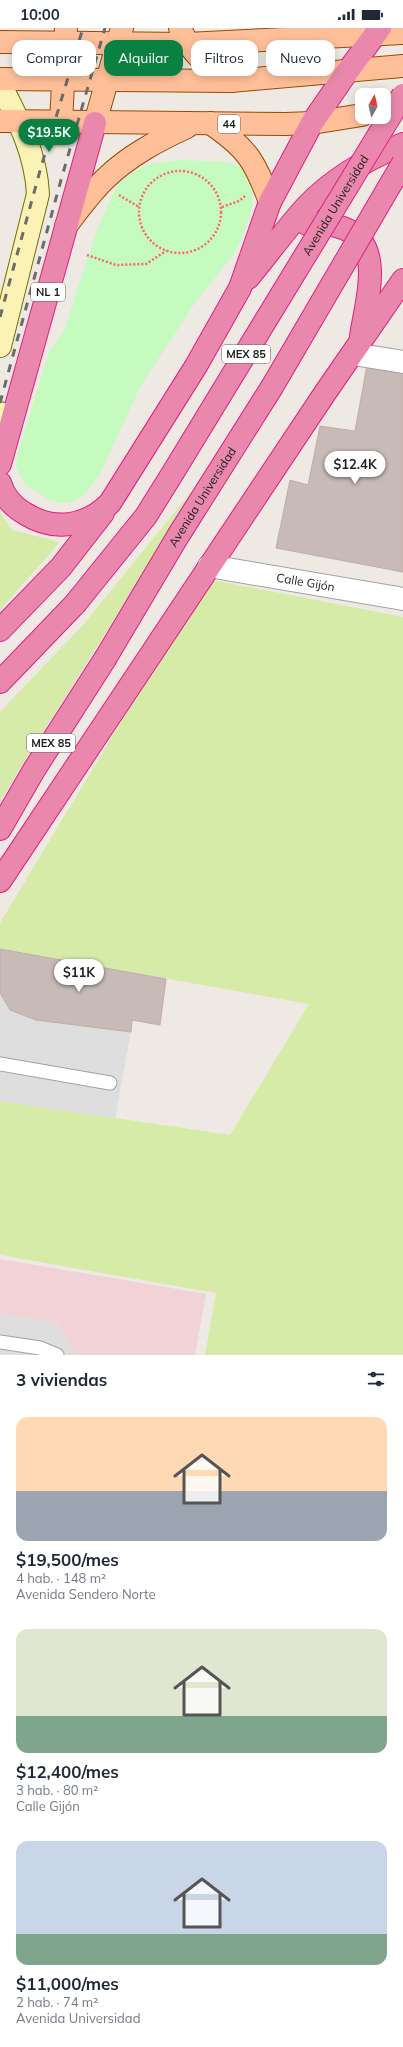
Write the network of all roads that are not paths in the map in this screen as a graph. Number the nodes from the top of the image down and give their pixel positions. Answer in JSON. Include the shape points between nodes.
{"nodes":[{"id":1,"x":378,"y":31,"type":"edge"},
{"id":2,"x":403,"y":33,"type":"edge"},
{"id":3,"x":66,"y":35,"type":"edge"},
{"id":4,"x":94,"y":35,"type":"edge"},
{"id":5,"x":119,"y":36,"type":"edge"},
{"id":6,"x":184,"y":36,"type":"edge"},
{"id":7,"x":0,"y":42,"type":"edge"},
{"id":8,"x":403,"y":66,"type":"edge"},
{"id":9,"x":347,"y":72,"type":"junction"},
{"id":10,"x":0,"y":79,"type":"edge"},
{"id":11,"x":63,"y":80,"type":"junction"},
{"id":12,"x":107,"y":80,"type":"junction"},
{"id":13,"x":231,"y":81,"type":"junction"},
{"id":14,"x":0,"y":84,"type":"edge"},
{"id":15,"x":403,"y":95,"type":"edge"},
{"id":16,"x":403,"y":108,"type":"edge"},
{"id":17,"x":391,"y":111,"type":"edge"},
{"id":18,"x":355,"y":116,"type":"edge"},
{"id":19,"x":9,"y":121,"type":"edge"},
{"id":20,"x":61,"y":122,"type":"junction"},
{"id":21,"x":95,"y":123,"type":"junction"},
{"id":22,"x":312,"y":123,"type":"junction"},
{"id":23,"x":202,"y":124,"type":"junction"},
{"id":24,"x":403,"y":144,"type":"edge"},
{"id":25,"x":403,"y":163,"type":"edge"},
{"id":26,"x":270,"y":202,"type":"junction"},
{"id":27,"x":66,"y":226,"type":"junction"},
{"id":28,"x":285,"y":233,"type":"junction"},
{"id":29,"x":403,"y":280,"type":"edge"},
{"id":30,"x":240,"y":288,"type":"junction"},
{"id":31,"x":0,"y":346,"type":"edge"},
{"id":32,"x":356,"y":347,"type":"junction"},
{"id":33,"x":403,"y":362,"type":"edge"},
{"id":34,"x":5,"y":421,"type":"edge"},
{"id":35,"x":0,"y":463,"type":"edge"},
{"id":36,"x":0,"y":482,"type":"edge"},
{"id":37,"x":110,"y":503,"type":"junction"},
{"id":38,"x":209,"y":566,"type":"junction"},
{"id":39,"x":403,"y":600,"type":"edge"},
{"id":40,"x":0,"y":630,"type":"edge"},
{"id":41,"x":0,"y":682,"type":"edge"},
{"id":42,"x":0,"y":830,"type":"edge"},
{"id":43,"x":0,"y":881,"type":"edge"},
{"id":44,"x":0,"y":1064,"type":"edge"},
{"id":45,"x":110,"y":1083,"type":"dead end"},
{"id":46,"x":0,"y":1342,"type":"edge"},
{"id":47,"x":57,"y":1355,"type":"edge"}],
"edges":[{"from":1,"to":2,"type":"main road"},
{"from":1,"to":6,"type":"main road"},
{"from":1,"to":9,"type":"highway"},
{"from":3,"to":4,"type":"main road"},
{"from":3,"to":7,"type":"main road"},
{"from":3,"to":11,"type":"main road"},
{"from":4,"to":5,"type":"main road"},
{"from":5,"to":6,"type":"main road"},
{"from":5,"to":12,"type":"main road","number":"NL 1"},
{"from":6,"to":13,"type":"main road","via":[[208,67]]},
{"from":8,"to":9,"type":"main road"},
{"from":9,"to":13,"type":"main road"},
{"from":9,"to":22,"type":"highway"},
{"from":10,"to":11,"type":"main road"},
{"from":11,"to":12,"type":"main road"},
{"from":11,"to":20,"type":"main road"},
{"from":12,"to":13,"type":"main road"},
{"from":12,"to":21,"type":"main road","number":"NL 1"},
{"from":14,"to":19,"type":"street"},
{"from":15,"to":41,"type":"highway","name":"Avenida Universidad","number":"MEX 85","bridge":true,"via":[[146,516],[75,604]]},
{"from":16,"to":17,"type":"main road"},
{"from":18,"to":22,"type":"main road","number":"44"},
{"from":19,"to":20,"type":"main road","number":"44"},
{"from":19,"to":31,"type":"street","via":[[33,159],[38,194]]},
{"from":20,"to":21,"type":"main road","number":"44"},
{"from":21,"to":23,"type":"main road","number":"44"},
{"from":21,"to":27,"type":"highway","number":"NL 1"},
{"from":22,"to":23,"type":"main road","number":"44"},
{"from":22,"to":26,"type":"highway"},
{"from":23,"to":26,"type":"main road","via":[[235,140],[245,150],[260,174]]},
{"from":23,"to":27,"type":"main road","via":[[154,143],[120,165],[91,193]]},
{"from":24,"to":28,"type":"highway","via":[[379,154],[340,177],[306,207]]},
{"from":25,"to":42,"type":"highway","name":"Avenida Universidad","number":"MEX 85","bridge":true,"via":[[272,387],[34,770]]},
{"from":26,"to":30,"type":"highway"},
{"from":27,"to":34,"type":"highway","number":"NL 1"},
{"from":28,"to":30,"type":"highway"},
{"from":28,"to":32,"type":"highway","via":[[309,224],[335,225],[357,237],[368,251],[372,272]]},
{"from":29,"to":32,"type":"highway"},
{"from":30,"to":37,"type":"highway","via":[[196,366]]},
{"from":32,"to":33,"type":"street"},
{"from":32,"to":38,"type":"highway"},
{"from":34,"to":35,"type":"highway","number":"NL 1"},
{"from":36,"to":37,"type":"highway","via":[[14,508],[32,519],[55,525],[81,522],[93,517]]},
{"from":37,"to":40,"type":"highway","via":[[61,567]]},
{"from":38,"to":39,"type":"street","name":"Calle Gijón"},
{"from":38,"to":43,"type":"highway","via":[[47,814]]},
{"from":44,"to":45,"type":"lane"},
{"from":46,"to":47,"type":"lane","via":[[40,1348]]}]}
